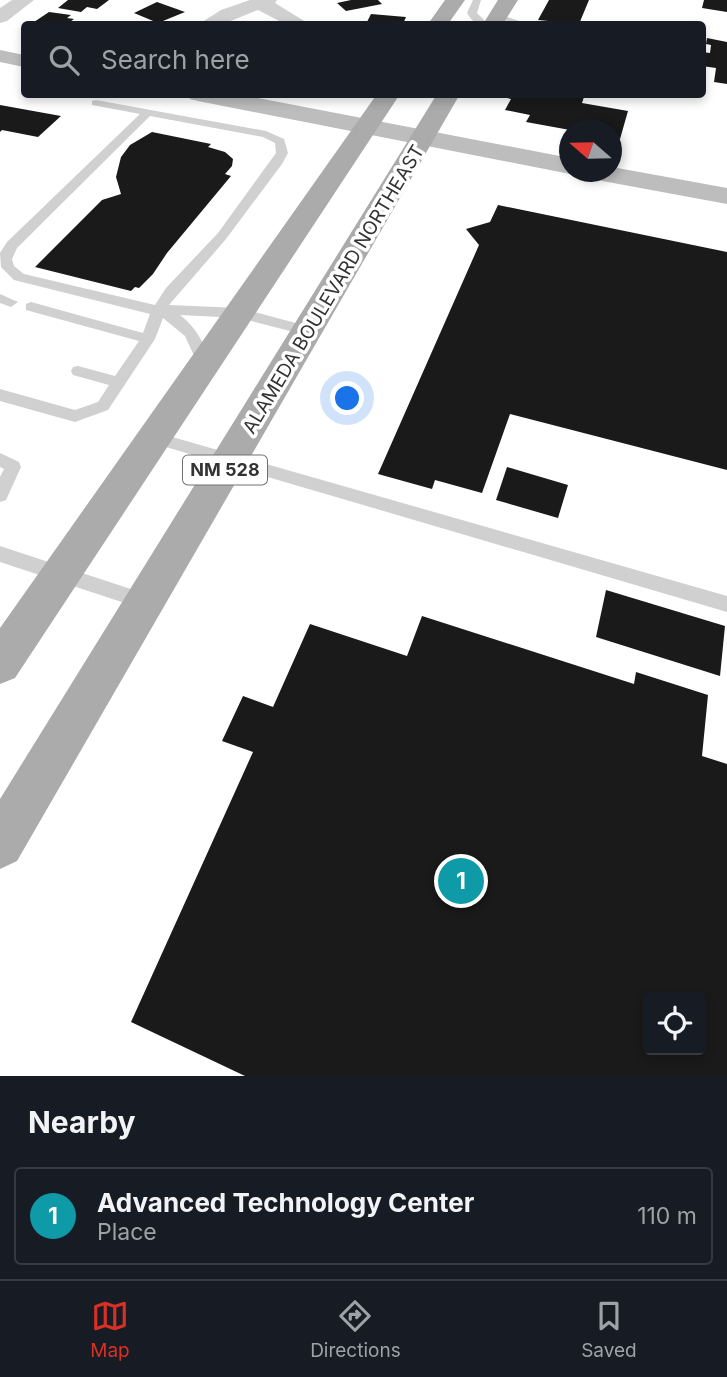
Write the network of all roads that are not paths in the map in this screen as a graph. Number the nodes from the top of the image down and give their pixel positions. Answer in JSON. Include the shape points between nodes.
{"nodes":[{"id":1,"x":25,"y":0,"type":"edge"},
{"id":2,"x":455,"y":0,"type":"edge"},
{"id":3,"x":477,"y":0,"type":"edge"},
{"id":4,"x":264,"y":1,"type":"edge"},
{"id":5,"x":496,"y":16,"type":"edge"},
{"id":6,"x":0,"y":17,"type":"edge"},
{"id":7,"x":215,"y":21,"type":"edge"},
{"id":8,"x":294,"y":21,"type":"edge"},
{"id":9,"x":440,"y":21,"type":"edge"},
{"id":10,"x":0,"y":39,"type":"edge"},
{"id":11,"x":21,"y":43,"type":"edge"},
{"id":12,"x":0,"y":56,"type":"edge"},
{"id":13,"x":21,"y":60,"type":"edge"},
{"id":14,"x":240,"y":98,"type":"edge"},
{"id":15,"x":312,"y":98,"type":"edge"},
{"id":16,"x":96,"y":103,"type":"dead end"},
{"id":17,"x":378,"y":111,"type":"edge"},
{"id":18,"x":148,"y":112,"type":"junction"},
{"id":19,"x":435,"y":118,"type":"edge"},
{"id":20,"x":559,"y":144,"type":"edge"},
{"id":21,"x":622,"y":156,"type":"edge"},
{"id":22,"x":559,"y":162,"type":"edge"},
{"id":23,"x":727,"y":176,"type":"edge"},
{"id":24,"x":622,"y":177,"type":"edge"},
{"id":25,"x":727,"y":196,"type":"edge"},
{"id":26,"x":31,"y":307,"type":"dead end"},
{"id":27,"x":159,"y":309,"type":"junction"},
{"id":28,"x":240,"y":313,"type":"junction"},
{"id":29,"x":309,"y":331,"type":"junction"},
{"id":30,"x":148,"y":339,"type":"junction"},
{"id":31,"x":205,"y":365,"type":"junction"},
{"id":32,"x":79,"y":371,"type":"dead end"},
{"id":33,"x":118,"y":382,"type":"junction"},
{"id":34,"x":0,"y":395,"type":"edge"},
{"id":35,"x":155,"y":438,"type":"junction"},
{"id":36,"x":0,"y":459,"type":"edge"},
{"id":37,"x":230,"y":461,"type":"junction"},
{"id":38,"x":0,"y":495,"type":"edge"},
{"id":39,"x":0,"y":554,"type":"edge"},
{"id":40,"x":61,"y":575,"type":"junction"},
{"id":41,"x":146,"y":602,"type":"junction"},
{"id":42,"x":727,"y":604,"type":"edge"},
{"id":43,"x":0,"y":664,"type":"edge"},
{"id":44,"x":0,"y":844,"type":"edge"}],
"edges":[{"from":1,"to":6,"type":"street"},
{"from":2,"to":9,"type":"main road"},
{"from":3,"to":5,"type":"lane","via":[[472,13],[476,20]]},
{"from":4,"to":7,"type":"street"},
{"from":4,"to":8,"type":"street"},
{"from":10,"to":11,"type":"main road"},
{"from":12,"to":13,"type":"main road"},
{"from":14,"to":17,"type":"main road"},
{"from":15,"to":17,"type":"main road"},
{"from":16,"to":18,"type":"lane"},
{"from":17,"to":19,"type":"main road"},
{"from":17,"to":28,"type":"main road"},
{"from":18,"to":27,"type":"lane","via":[[266,134],[282,146],[278,162]]},
{"from":18,"to":27,"type":"lane","via":[[6,251],[5,261],[9,271],[19,277]]},
{"from":19,"to":20,"type":"main road"},
{"from":19,"to":22,"type":"main road"},
{"from":19,"to":29,"type":"main road","name":"ALAMEDA BOULEVARD NORTHEAST","number":"NM 528"},
{"from":21,"to":23,"type":"main road"},
{"from":24,"to":25,"type":"main road"},
{"from":26,"to":30,"type":"lane"},
{"from":27,"to":28,"type":"lane"},
{"from":27,"to":30,"type":"lane"},
{"from":27,"to":31,"type":"lane","via":[[189,329]]},
{"from":28,"to":29,"type":"lane"},
{"from":28,"to":31,"type":"main road"},
{"from":29,"to":37,"type":"main road","name":"ALAMEDA BOULEVARD NORTHEAST","number":"NM 528"},
{"from":30,"to":33,"type":"lane"},
{"from":31,"to":35,"type":"main road"},
{"from":32,"to":33,"type":"lane"},
{"from":33,"to":34,"type":"lane","via":[[103,406],[75,416]]},
{"from":35,"to":37,"type":"lane"},
{"from":35,"to":40,"type":"main road"},
{"from":36,"to":38,"type":"lane","via":[[13,467]]},
{"from":37,"to":41,"type":"main road","name":"ALAMEDA BOULEVARD NORTHEAST","number":"NM 528"},
{"from":37,"to":42,"type":"lane"},
{"from":39,"to":40,"type":"lane"},
{"from":40,"to":41,"type":"lane"},
{"from":40,"to":43,"type":"main road"},
{"from":41,"to":44,"type":"main road","name":"ALAMEDA BOULEVARD NORTHEAST","number":"NM 528"}]}
